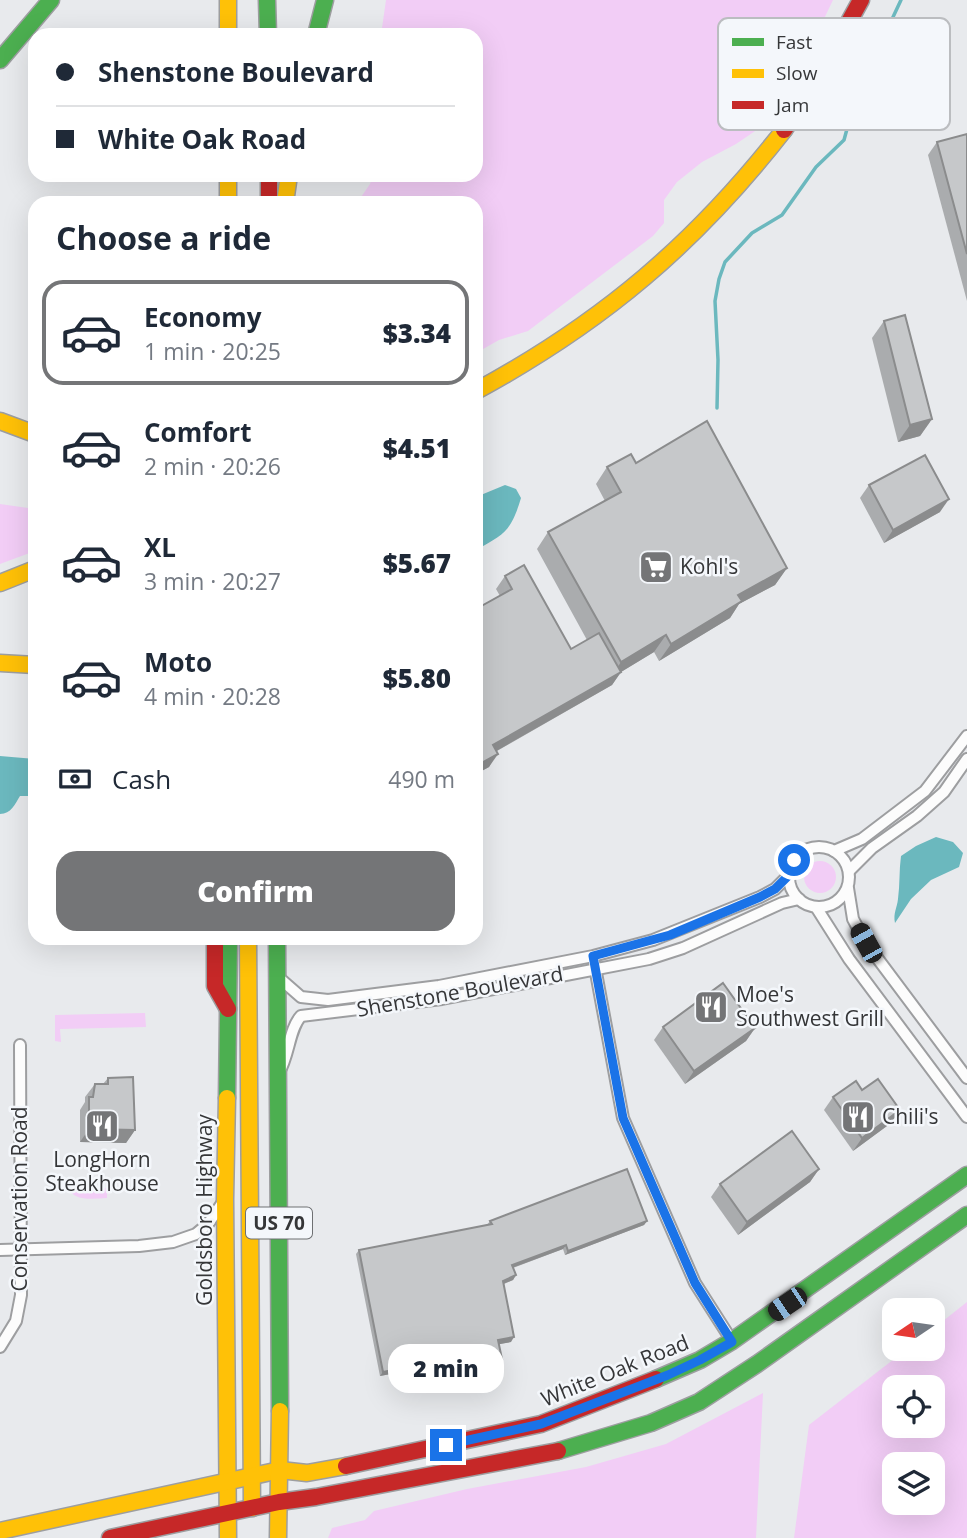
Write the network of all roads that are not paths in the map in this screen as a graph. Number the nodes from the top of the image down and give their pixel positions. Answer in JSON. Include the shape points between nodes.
{"nodes":[{"id":1,"x":51,"y":0,"type":"edge"},
{"id":2,"x":228,"y":0,"type":"edge"},
{"id":3,"x":267,"y":0,"type":"edge"},
{"id":4,"x":325,"y":0,"type":"edge"},
{"id":5,"x":861,"y":0,"type":"edge"},
{"id":6,"x":851,"y":18,"type":"edge"},
{"id":7,"x":228,"y":28,"type":"edge"},
{"id":8,"x":268,"y":28,"type":"edge"},
{"id":9,"x":318,"y":28,"type":"edge"},
{"id":10,"x":15,"y":41,"type":"junction"},
{"id":11,"x":0,"y":60,"type":"edge"},
{"id":12,"x":0,"y":65,"type":"edge"},
{"id":13,"x":785,"y":130,"type":"edge"},
{"id":14,"x":483,"y":387,"type":"edge"},
{"id":15,"x":0,"y":421,"type":"edge"},
{"id":16,"x":28,"y":432,"type":"edge"},
{"id":17,"x":28,"y":572,"type":"edge"},
{"id":18,"x":0,"y":583,"type":"edge"},
{"id":19,"x":0,"y":663,"type":"edge"},
{"id":20,"x":28,"y":665,"type":"edge"},
{"id":21,"x":967,"y":736,"type":"edge"},
{"id":22,"x":967,"y":759,"type":"edge"},
{"id":23,"x":834,"y":851,"type":"junction"},
{"id":24,"x":849,"y":872,"type":"junction"},
{"id":25,"x":788,"y":876,"type":"junction"},
{"id":26,"x":848,"y":888,"type":"junction"},
{"id":27,"x":799,"y":899,"type":"junction"},
{"id":28,"x":816,"y":907,"type":"junction"},
{"id":29,"x":215,"y":945,"type":"edge"},
{"id":30,"x":229,"y":945,"type":"edge"},
{"id":31,"x":248,"y":945,"type":"edge"},
{"id":32,"x":276,"y":945,"type":"edge"},
{"id":33,"x":593,"y":956,"type":"junction"},
{"id":34,"x":595,"y":969,"type":"junction"},
{"id":35,"x":277,"y":976,"type":"junction"},
{"id":36,"x":228,"y":1009,"type":"junction"},
{"id":37,"x":20,"y":1045,"type":"dead end"},
{"id":38,"x":276,"y":1078,"type":"junction"},
{"id":39,"x":967,"y":1078,"type":"edge"},
{"id":40,"x":967,"y":1117,"type":"edge"},
{"id":41,"x":967,"y":1175,"type":"edge"},
{"id":42,"x":225,"y":1199,"type":"junction"},
{"id":43,"x":967,"y":1215,"type":"edge"},
{"id":44,"x":21,"y":1249,"type":"junction"},
{"id":45,"x":0,"y":1250,"type":"edge"},
{"id":46,"x":732,"y":1342,"type":"junction"},
{"id":47,"x":0,"y":1347,"type":"edge"},
{"id":48,"x":280,"y":1471,"type":"junction"},
{"id":49,"x":251,"y":1477,"type":"junction"},
{"id":50,"x":228,"y":1482,"type":"junction"},
{"id":51,"x":279,"y":1502,"type":"junction"},
{"id":52,"x":252,"y":1508,"type":"junction"},
{"id":53,"x":228,"y":1513,"type":"junction"},
{"id":54,"x":5,"y":1526,"type":"edge"},
{"id":55,"x":110,"y":1538,"type":"edge"},
{"id":56,"x":228,"y":1538,"type":"edge"},
{"id":57,"x":278,"y":1538,"type":"edge"}],
"edges":[{"from":1,"to":10,"type":"main road"},
{"from":2,"to":7,"type":"main road"},
{"from":3,"to":8,"type":"main road"},
{"from":4,"to":9,"type":"main road"},
{"from":5,"to":6,"type":"main road"},
{"from":10,"to":11,"type":"main road"},
{"from":10,"to":12,"type":"main road"},
{"from":13,"to":14,"type":"main road","via":[[701,228],[660,268],[541,355]]},
{"from":15,"to":16,"type":"main road"},
{"from":17,"to":18,"type":"main road"},
{"from":19,"to":20,"type":"main road"},
{"from":21,"to":23,"type":"street","via":[[925,792],[862,839]]},
{"from":22,"to":24,"type":"street","via":[[944,792],[872,848]]},
{"from":23,"to":24,"type":"street"},
{"from":23,"to":25,"type":"street","via":[[821,847],[804,851],[794,860]]},
{"from":24,"to":26,"type":"street"},
{"from":25,"to":27,"type":"street"},
{"from":25,"to":33,"type":"street","name":"Shenstone Boulevard","via":[[760,897],[670,935]]},
{"from":26,"to":28,"type":"street","via":[[836,902]]},
{"from":26,"to":39,"type":"street","via":[[853,919],[866,943]]},
{"from":27,"to":28,"type":"street"},
{"from":27,"to":34,"type":"street","name":"Shenstone Boulevard","via":[[682,948]]},
{"from":28,"to":40,"type":"street","via":[[849,960]]},
{"from":29,"to":36,"type":"main road","via":[[215,986]]},
{"from":30,"to":36,"type":"main road","name":"Goldsboro Highway","number":"US 70"},
{"from":31,"to":49,"type":"main road"},
{"from":32,"to":35,"type":"main road","number":"US 70"},
{"from":33,"to":34,"type":"street"},
{"from":33,"to":35,"type":"street","name":"Shenstone Boulevard","via":[[439,986],[328,1000],[301,997]]},
{"from":34,"to":38,"type":"street","name":"Shenstone Boulevard","via":[[442,999],[301,1016]]},
{"from":34,"to":46,"type":"street","via":[[623,1118],[695,1283]]},
{"from":35,"to":38,"type":"main road","number":"US 70"},
{"from":36,"to":42,"type":"main road","name":"Goldsboro Highway","number":"US 70"},
{"from":37,"to":44,"type":"street","name":"Conservation Road"},
{"from":38,"to":48,"type":"main road","number":"US 70"},
{"from":41,"to":46,"type":"main road","name":"White Oak Road"},
{"from":42,"to":44,"type":"street","via":[[196,1234],[173,1242]]},
{"from":42,"to":50,"type":"main road","name":"Goldsboro Highway","number":"US 70"},
{"from":43,"to":51,"type":"main road","via":[[757,1364],[699,1402],[651,1423],[541,1455]]},
{"from":44,"to":45,"type":"street"},
{"from":44,"to":47,"type":"street","name":"Conservation Road","via":[[16,1321]]},
{"from":46,"to":48,"type":"main road","name":"White Oak Road","via":[[668,1375],[541,1424],[307,1473]]},
{"from":48,"to":49,"type":"main road","name":"White Oak Road"},
{"from":48,"to":51,"type":"main road","number":"US 70"},
{"from":49,"to":50,"type":"main road","name":"White Oak Road"},
{"from":49,"to":52,"type":"main road"},
{"from":50,"to":53,"type":"main road","number":"US 70"},
{"from":50,"to":54,"type":"main road","name":"White Oak Road"},
{"from":51,"to":52,"type":"main road"},
{"from":51,"to":57,"type":"main road","number":"US 70"},
{"from":52,"to":53,"type":"main road"},
{"from":53,"to":55,"type":"main road"},
{"from":53,"to":56,"type":"main road","number":"US 70"}]}
